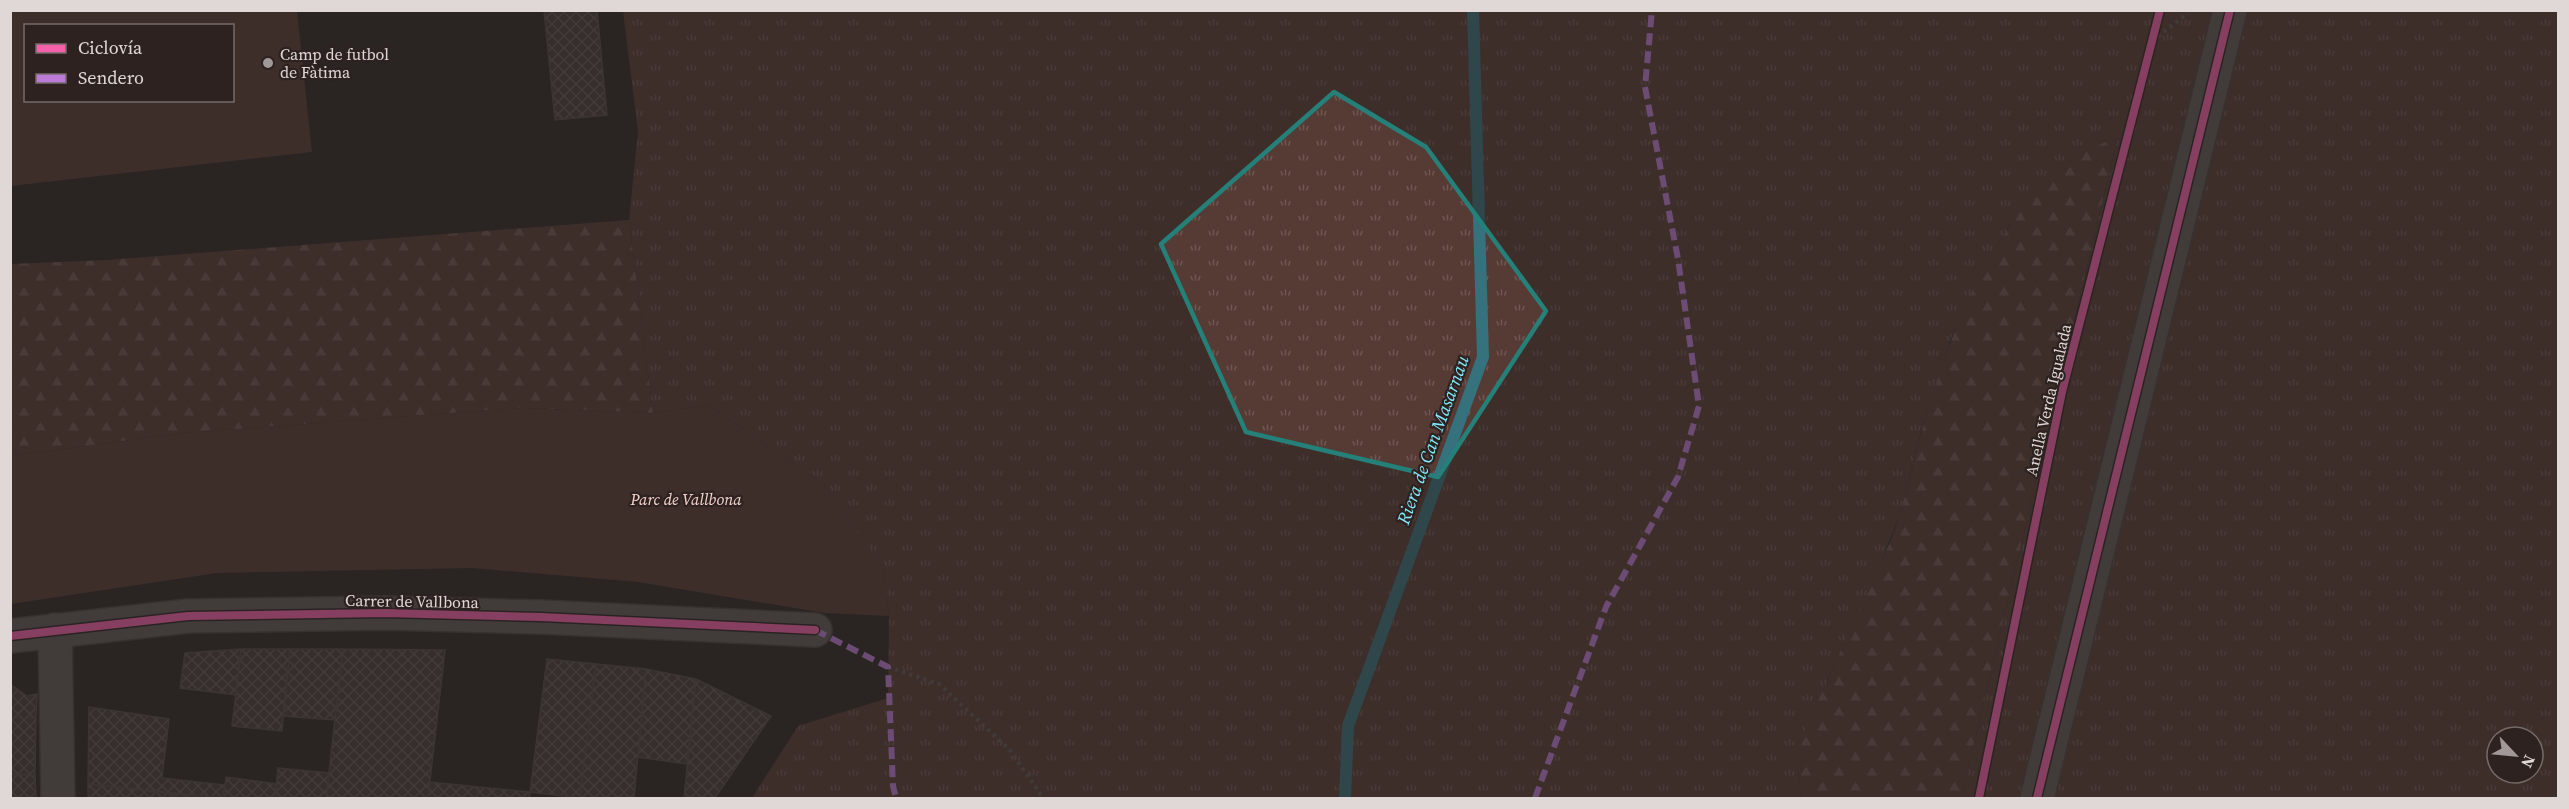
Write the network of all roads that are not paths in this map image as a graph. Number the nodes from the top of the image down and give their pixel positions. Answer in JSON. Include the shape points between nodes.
{"nodes":[{"id":1,"x":2230,"y":10,"type":"edge"},
{"id":2,"x":56,"y":630,"type":"junction"},
{"id":3,"x":815,"y":630,"type":"dead end"},
{"id":4,"x":10,"y":636,"type":"edge"},
{"id":5,"x":58,"y":798,"type":"edge"},
{"id":6,"x":2037,"y":798,"type":"edge"}],
"edges":[{"from":1,"to":6,"type":"street"},
{"from":2,"to":3,"type":"street","name":"Carrer de Vallbona","via":[[188,616],[385,613]]},
{"from":2,"to":4,"type":"street","name":"Carrer de Vallbona"},
{"from":2,"to":5,"type":"street"}]}
